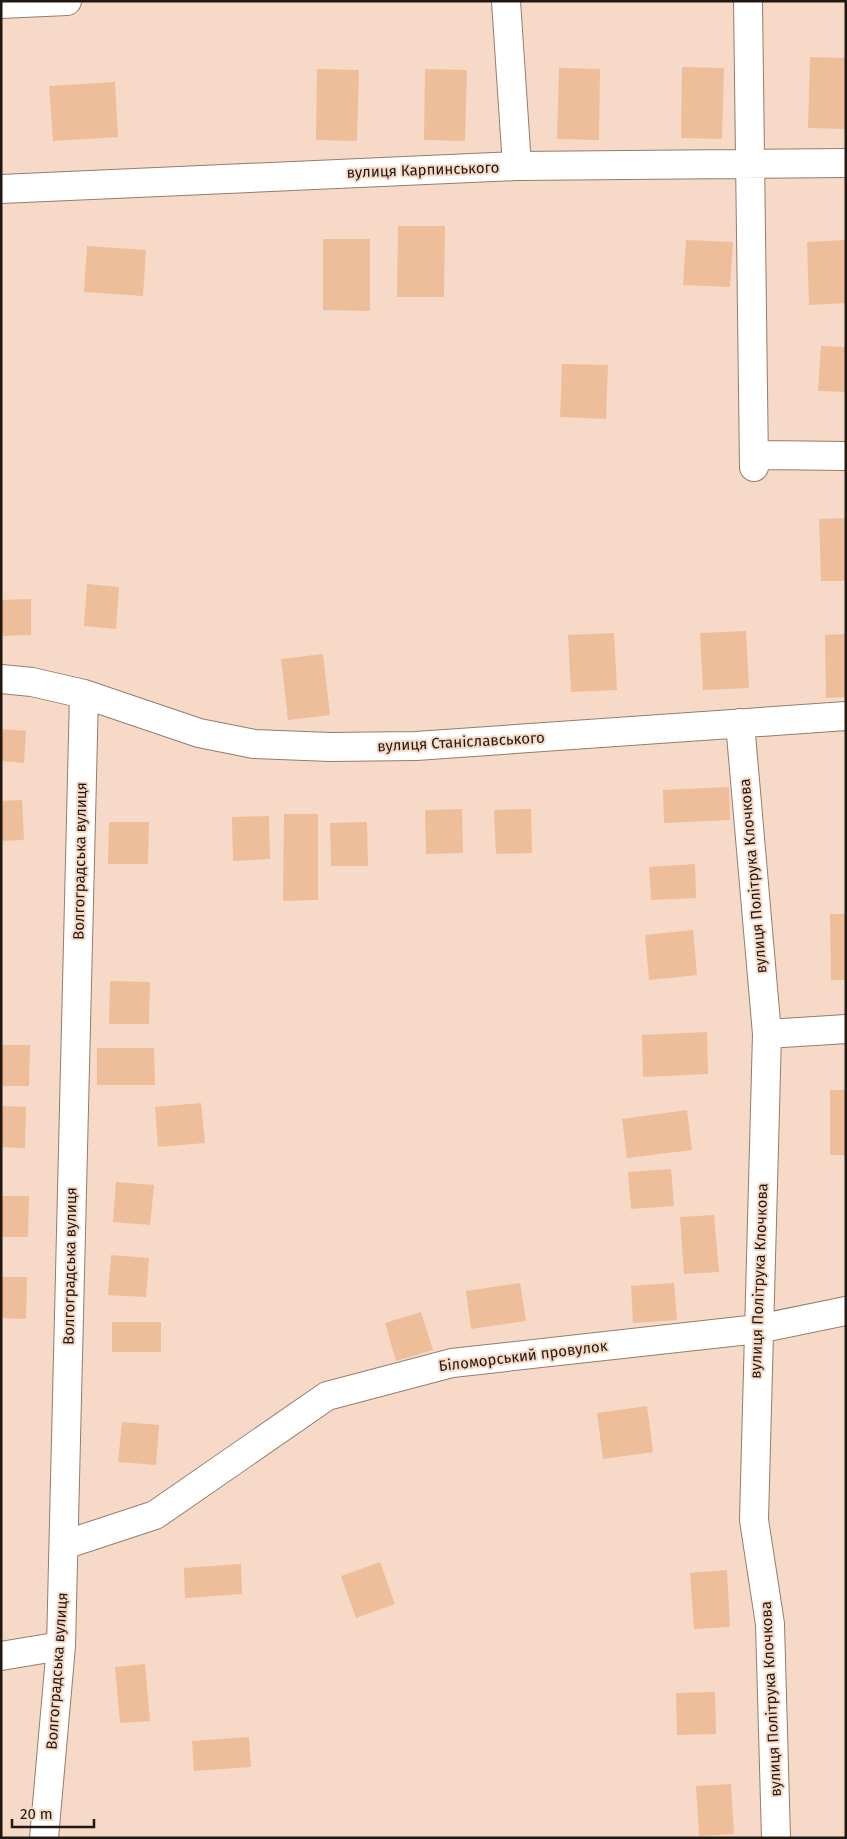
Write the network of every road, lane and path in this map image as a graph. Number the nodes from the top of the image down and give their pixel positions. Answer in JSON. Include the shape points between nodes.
{"nodes":[{"id":1,"x":67,"y":1,"type":"edge"},
{"id":2,"x":506,"y":1,"type":"edge"},
{"id":3,"x":748,"y":1,"type":"edge"},
{"id":4,"x":1,"y":4,"type":"edge"},
{"id":5,"x":846,"y":163,"type":"edge"},
{"id":6,"x":750,"y":164,"type":"junction"},
{"id":7,"x":517,"y":166,"type":"junction"},
{"id":8,"x":1,"y":189,"type":"edge"},
{"id":9,"x":846,"y":456,"type":"edge"},
{"id":10,"x":1,"y":679,"type":"edge"},
{"id":11,"x":84,"y":694,"type":"junction"},
{"id":12,"x":846,"y":716,"type":"edge"},
{"id":13,"x":740,"y":723,"type":"junction"},
{"id":14,"x":846,"y":1029,"type":"edge"},
{"id":15,"x":767,"y":1034,"type":"junction"},
{"id":16,"x":846,"y":1311,"type":"edge"},
{"id":17,"x":758,"y":1328,"type":"junction"},
{"id":18,"x":64,"y":1545,"type":"junction"},
{"id":19,"x":61,"y":1646,"type":"junction"},
{"id":20,"x":1,"y":1656,"type":"edge"},
{"id":21,"x":44,"y":1838,"type":"edge"},
{"id":22,"x":776,"y":1838,"type":"edge"}],
"edges":[{"from":1,"to":4,"type":"street"},
{"from":2,"to":7,"type":"street"},
{"from":3,"to":6,"type":"street"},
{"from":5,"to":6,"type":"street","name":"вулиця Карпинського"},
{"from":6,"to":7,"type":"street","name":"вулиця Карпинського"},
{"from":6,"to":9,"type":"street","via":[[754,461]]},
{"from":7,"to":8,"type":"street","name":"вулиця Карпинського"},
{"from":10,"to":11,"type":"street","name":"вулиця Станіславського","via":[[32,682]]},
{"from":11,"to":13,"type":"street","name":"вулиця Станіславського","via":[[199,733],[254,744],[330,748],[416,746]]},
{"from":11,"to":18,"type":"street","name":"Волгоградська вулиця"},
{"from":12,"to":13,"type":"street","name":"вулиця Станіславського"},
{"from":13,"to":15,"type":"street","name":"вулиця Політрука Клочкова"},
{"from":14,"to":15,"type":"street"},
{"from":15,"to":17,"type":"street","name":"вулиця Політрука Клочкова"},
{"from":16,"to":17,"type":"street","name":"Біломорський провулок"},
{"from":17,"to":18,"type":"street","name":"Біломорський провулок","via":[[452,1363],[327,1396],[155,1515]]},
{"from":17,"to":22,"type":"street","name":"вулиця Політрука Клочкова","via":[[754,1520],[770,1624]]},
{"from":18,"to":19,"type":"street","name":"Волгоградська вулиця"},
{"from":19,"to":20,"type":"street"},
{"from":19,"to":21,"type":"street","name":"Волгоградська вулиця"}]}
